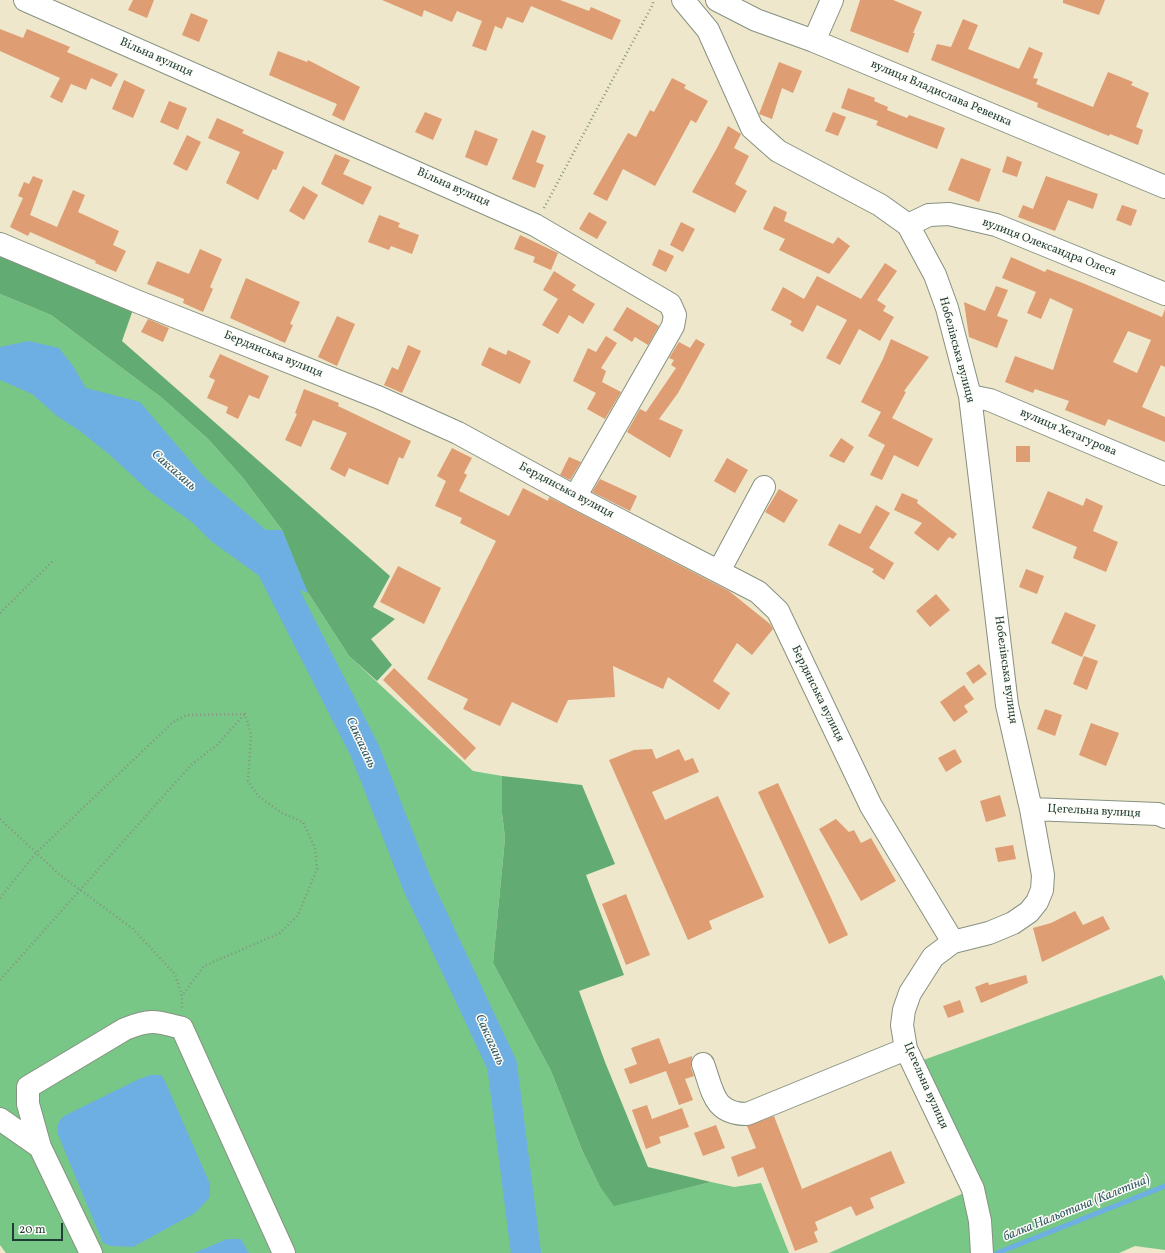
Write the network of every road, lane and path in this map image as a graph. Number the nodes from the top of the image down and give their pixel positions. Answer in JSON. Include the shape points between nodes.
{"nodes":[{"id":1,"x":25,"y":0,"type":"edge"},
{"id":2,"x":654,"y":0,"type":"edge"},
{"id":3,"x":683,"y":0,"type":"edge"},
{"id":4,"x":717,"y":0,"type":"edge"},
{"id":5,"x":832,"y":0,"type":"edge"},
{"id":6,"x":814,"y":42,"type":"junction"},
{"id":7,"x":1165,"y":187,"type":"edge"},
{"id":8,"x":535,"y":224,"type":"junction"},
{"id":9,"x":908,"y":225,"type":"junction"},
{"id":10,"x":0,"y":244,"type":"edge"},
{"id":11,"x":1165,"y":294,"type":"edge"},
{"id":12,"x":970,"y":396,"type":"junction"},
{"id":13,"x":1165,"y":474,"type":"edge"},
{"id":14,"x":764,"y":487,"type":"dead end"},
{"id":15,"x":575,"y":497,"type":"junction"},
{"id":16,"x":54,"y":560,"type":"dead end"},
{"id":17,"x":719,"y":571,"type":"junction"},
{"id":18,"x":0,"y":613,"type":"edge"},
{"id":19,"x":245,"y":714,"type":"junction"},
{"id":20,"x":1031,"y":809,"type":"junction"},
{"id":21,"x":1163,"y":810,"type":"edge"},
{"id":22,"x":0,"y":820,"type":"edge"},
{"id":23,"x":36,"y":853,"type":"junction"},
{"id":24,"x":82,"y":890,"type":"junction"},
{"id":25,"x":0,"y":898,"type":"edge"},
{"id":26,"x":953,"y":942,"type":"junction"},
{"id":27,"x":0,"y":980,"type":"edge"},
{"id":28,"x":182,"y":996,"type":"junction"},
{"id":29,"x":182,"y":1028,"type":"junction"},
{"id":30,"x":906,"y":1049,"type":"junction"},
{"id":31,"x":703,"y":1064,"type":"dead end"},
{"id":32,"x":0,"y":1119,"type":"edge"},
{"id":33,"x":40,"y":1147,"type":"junction"},
{"id":34,"x":92,"y":1253,"type":"edge"},
{"id":35,"x":284,"y":1253,"type":"edge"},
{"id":36,"x":982,"y":1253,"type":"edge"}],
"edges":[{"from":1,"to":8,"type":"street","name":"Вільна вулиця"},
{"from":2,"to":8,"type":"path"},
{"from":3,"to":9,"type":"street","name":"Нобелівська вулиця","via":[[708,30],[752,128],[778,150],[880,205]]},
{"from":4,"to":6,"type":"street","name":"вулиця Владислава Ревенка","via":[[756,20]]},
{"from":5,"to":6,"type":"street"},
{"from":6,"to":7,"type":"street","name":"вулиця Владислава Ревенка"},
{"from":8,"to":15,"type":"street","name":"Вільна вулиця","via":[[670,304],[675,315],[673,326]]},
{"from":9,"to":11,"type":"street","name":"вулиця Олександра Олеся","via":[[929,216],[949,214],[996,225]]},
{"from":9,"to":12,"type":"street","name":"Нобелівська вулиця","via":[[935,275],[947,308]]},
{"from":10,"to":15,"type":"street","name":"Бердянська вулиця","via":[[388,402],[458,433]]},
{"from":12,"to":13,"type":"street","name":"вулиця Хетагурова","via":[[990,400]]},
{"from":12,"to":20,"type":"street","name":"Нобелівська вулиця","via":[[1007,705]]},
{"from":14,"to":17,"type":"street"},
{"from":15,"to":17,"type":"street","name":"Бердянська вулиця"},
{"from":16,"to":18,"type":"path"},
{"from":17,"to":26,"type":"street","name":"Бердянська вулиця","via":[[758,592],[778,611],[871,806]]},
{"from":19,"to":23,"type":"path","via":[[187,715],[173,722]]},
{"from":19,"to":24,"type":"path","via":[[217,745],[192,764]]},
{"from":19,"to":28,"type":"path","via":[[251,734],[248,781],[258,796],[282,813],[303,822],[315,848],[316,869],[298,915],[280,933],[204,966]]},
{"from":20,"to":21,"type":"street","name":"Цегельна вулиця"},
{"from":20,"to":26,"type":"street","name":"Цегельна вулиця","via":[[1043,875],[1042,890],[1037,902],[1029,912],[1013,923],[989,933]]},
{"from":22,"to":23,"type":"path"},
{"from":23,"to":24,"type":"path"},
{"from":23,"to":25,"type":"path"},
{"from":24,"to":27,"type":"path"},
{"from":24,"to":28,"type":"path","via":[[133,929],[175,974]]},
{"from":26,"to":30,"type":"street","name":"Цегельна вулиця","via":[[933,957],[910,993],[902,1025]]},
{"from":28,"to":29,"type":"path"},
{"from":29,"to":33,"type":"street","via":[[154,1020],[142,1022],[124,1029],[28,1087],[28,1104]]},
{"from":29,"to":35,"type":"street"},
{"from":30,"to":31,"type":"street","via":[[747,1114],[733,1114],[719,1106]]},
{"from":30,"to":36,"type":"street","name":"Цегельна вулиця","via":[[973,1189],[980,1221]]},
{"from":32,"to":33,"type":"street"},
{"from":33,"to":34,"type":"street"}]}
